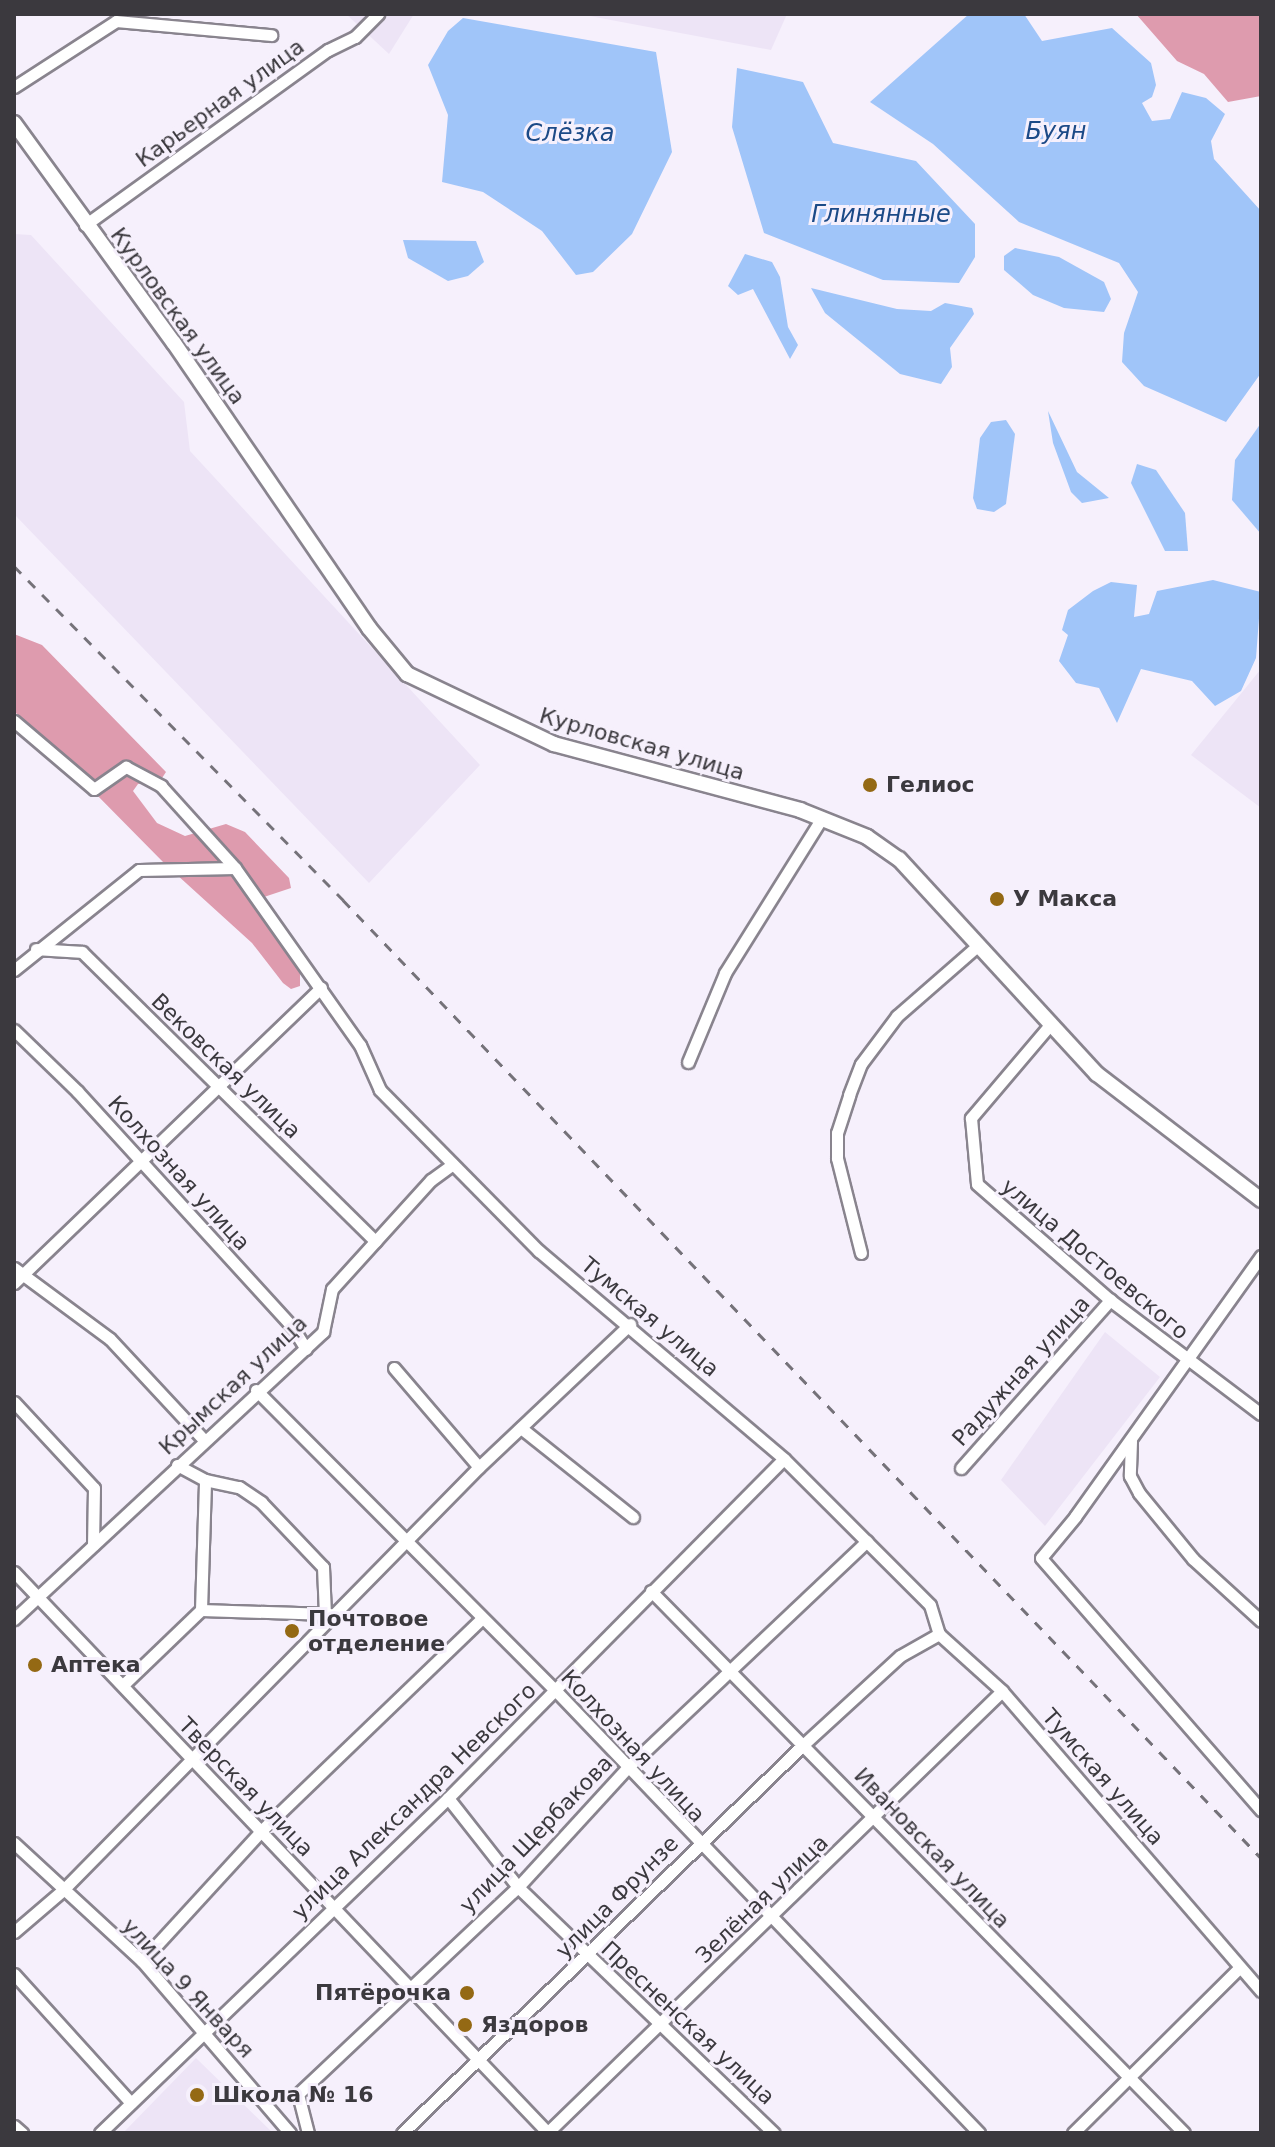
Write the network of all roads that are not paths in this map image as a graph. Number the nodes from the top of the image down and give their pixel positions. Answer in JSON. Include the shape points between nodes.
{"nodes":[{"id":1,"x":378,"y":14,"type":"edge"},
{"id":2,"x":271,"y":35,"type":"dead end"},
{"id":3,"x":14,"y":87,"type":"edge"},
{"id":4,"x":14,"y":123,"type":"edge"},
{"id":5,"x":85,"y":225,"type":"junction"},
{"id":6,"x":14,"y":721,"type":"edge"},
{"id":7,"x":822,"y":818,"type":"junction"},
{"id":8,"x":235,"y":868,"type":"junction"},
{"id":9,"x":976,"y":947,"type":"junction"},
{"id":10,"x":36,"y":949,"type":"junction"},
{"id":11,"x":14,"y":970,"type":"edge"},
{"id":12,"x":321,"y":988,"type":"junction"},
{"id":13,"x":1049,"y":1026,"type":"junction"},
{"id":14,"x":14,"y":1030,"type":"edge"},
{"id":15,"x":688,"y":1062,"type":"dead end"},
{"id":16,"x":219,"y":1089,"type":"junction"},
{"id":17,"x":141,"y":1162,"type":"junction"},
{"id":18,"x":453,"y":1164,"type":"junction"},
{"id":19,"x":1261,"y":1200,"type":"edge"},
{"id":20,"x":375,"y":1241,"type":"junction"},
{"id":21,"x":861,"y":1253,"type":"dead end"},
{"id":22,"x":1261,"y":1256,"type":"edge"},
{"id":23,"x":16,"y":1276,"type":"edge"},
{"id":24,"x":1110,"y":1300,"type":"junction"},
{"id":25,"x":630,"y":1324,"type":"junction"},
{"id":26,"x":306,"y":1349,"type":"junction"},
{"id":27,"x":1186,"y":1360,"type":"junction"},
{"id":28,"x":394,"y":1368,"type":"dead end"},
{"id":29,"x":256,"y":1390,"type":"junction"},
{"id":30,"x":14,"y":1402,"type":"edge"},
{"id":31,"x":1261,"y":1414,"type":"edge"},
{"id":32,"x":521,"y":1428,"type":"junction"},
{"id":33,"x":203,"y":1439,"type":"junction"},
{"id":34,"x":1131,"y":1440,"type":"junction"},
{"id":35,"x":784,"y":1459,"type":"junction"},
{"id":36,"x":177,"y":1465,"type":"junction"},
{"id":37,"x":479,"y":1467,"type":"junction"},
{"id":38,"x":961,"y":1468,"type":"dead end"},
{"id":39,"x":205,"y":1480,"type":"junction"},
{"id":40,"x":633,"y":1517,"type":"dead end"},
{"id":41,"x":867,"y":1541,"type":"junction"},
{"id":42,"x":405,"y":1542,"type":"junction"},
{"id":43,"x":93,"y":1545,"type":"junction"},
{"id":44,"x":14,"y":1572,"type":"edge"},
{"id":45,"x":651,"y":1591,"type":"junction"},
{"id":46,"x":38,"y":1596,"type":"junction"},
{"id":47,"x":201,"y":1610,"type":"junction"},
{"id":48,"x":325,"y":1614,"type":"junction"},
{"id":49,"x":338,"y":1614,"type":"junction"},
{"id":50,"x":14,"y":1619,"type":"edge"},
{"id":51,"x":481,"y":1619,"type":"junction"},
{"id":52,"x":1261,"y":1621,"type":"edge"},
{"id":53,"x":939,"y":1634,"type":"junction"},
{"id":54,"x":730,"y":1669,"type":"junction"},
{"id":55,"x":123,"y":1685,"type":"junction"},
{"id":56,"x":556,"y":1691,"type":"junction"},
{"id":57,"x":1002,"y":1691,"type":"junction"},
{"id":58,"x":804,"y":1744,"type":"junction"},
{"id":59,"x":191,"y":1760,"type":"junction"},
{"id":60,"x":627,"y":1768,"type":"junction"},
{"id":61,"x":448,"y":1798,"type":"junction"},
{"id":62,"x":1261,"y":1810,"type":"edge"},
{"id":63,"x":873,"y":1817,"type":"junction"},
{"id":64,"x":262,"y":1830,"type":"junction"},
{"id":65,"x":14,"y":1843,"type":"edge"},
{"id":66,"x":698,"y":1845,"type":"junction"},
{"id":67,"x":518,"y":1887,"type":"junction"},
{"id":68,"x":63,"y":1890,"type":"junction"},
{"id":69,"x":334,"y":1909,"type":"junction"},
{"id":70,"x":770,"y":1921,"type":"junction"},
{"id":71,"x":14,"y":1932,"type":"edge"},
{"id":72,"x":587,"y":1955,"type":"junction"},
{"id":73,"x":142,"y":1961,"type":"junction"},
{"id":74,"x":1240,"y":1967,"type":"junction"},
{"id":75,"x":14,"y":1974,"type":"edge"},
{"id":76,"x":410,"y":1986,"type":"junction"},
{"id":77,"x":1261,"y":1991,"type":"edge"},
{"id":78,"x":657,"y":2026,"type":"junction"},
{"id":79,"x":204,"y":2030,"type":"junction"},
{"id":80,"x":477,"y":2059,"type":"junction"},
{"id":81,"x":1128,"y":2075,"type":"junction"},
{"id":82,"x":131,"y":2103,"type":"junction"},
{"id":83,"x":14,"y":2126,"type":"edge"},
{"id":84,"x":22,"y":2133,"type":"edge"},
{"id":85,"x":100,"y":2133,"type":"edge"},
{"id":86,"x":290,"y":2133,"type":"edge"},
{"id":87,"x":308,"y":2133,"type":"edge"},
{"id":88,"x":402,"y":2133,"type":"edge"},
{"id":89,"x":548,"y":2133,"type":"edge"},
{"id":90,"x":774,"y":2133,"type":"edge"},
{"id":91,"x":979,"y":2133,"type":"edge"},
{"id":92,"x":1073,"y":2133,"type":"edge"},
{"id":93,"x":1184,"y":2133,"type":"edge"}],
"edges":[{"from":1,"to":5,"type":"street","name":"Карьерная улица","via":[[355,37],[328,50]]},
{"from":2,"to":3,"type":"street","via":[[116,21]]},
{"from":4,"to":5,"type":"main road","name":"Курловская улица"},
{"from":5,"to":7,"type":"main road","name":"Курловская улица","via":[[174,343],[369,628],[407,674],[554,744]]},
{"from":6,"to":8,"type":"street","name":"Тумская улица","via":[[94,789],[126,767],[161,786]]},
{"from":7,"to":9,"type":"main road","name":"Курловская улица","via":[[867,837],[899,859]]},
{"from":7,"to":15,"type":"street","via":[[725,973]]},
{"from":8,"to":10,"type":"street","via":[[139,870]]},
{"from":8,"to":12,"type":"street","name":"Тумская улица"},
{"from":9,"to":13,"type":"main road","name":"Курловская улица"},
{"from":9,"to":21,"type":"street","via":[[897,1016],[861,1064],[849,1095],[837,1133],[837,1158]]},
{"from":10,"to":11,"type":"street"},
{"from":10,"to":16,"type":"street","name":"Вековская улица","via":[[82,952]]},
{"from":12,"to":16,"type":"street"},
{"from":12,"to":18,"type":"street","name":"Тумская улица","via":[[360,1045],[380,1090]]},
{"from":13,"to":19,"type":"main road","name":"Курловская улица","via":[[1109,1084]]},
{"from":13,"to":24,"type":"street","name":"улица Достоевского","via":[[971,1118],[977,1184]]},
{"from":14,"to":17,"type":"street","name":"Колхозная улица"},
{"from":16,"to":17,"type":"street"},
{"from":16,"to":20,"type":"street","name":"Вековская улица"},
{"from":17,"to":23,"type":"street"},
{"from":17,"to":26,"type":"street","name":"Колхозная улица","via":[[291,1325]]},
{"from":18,"to":20,"type":"street","name":"Крымская улица","via":[[431,1180]]},
{"from":18,"to":25,"type":"street","name":"Тумская улица","via":[[539,1251]]},
{"from":20,"to":26,"type":"street","name":"Крымская улица","via":[[332,1289],[323,1332]]},
{"from":22,"to":27,"type":"street"},
{"from":23,"to":33,"type":"street","via":[[110,1339]]},
{"from":24,"to":27,"type":"street","name":"улица Достоевского"},
{"from":24,"to":38,"type":"street","name":"Радужная улица"},
{"from":25,"to":32,"type":"street"},
{"from":25,"to":35,"type":"street","name":"Тумская улица"},
{"from":26,"to":29,"type":"street","name":"Крымская улица"},
{"from":27,"to":31,"type":"street","name":"улица Достоевского"},
{"from":27,"to":34,"type":"street"},
{"from":28,"to":37,"type":"street"},
{"from":29,"to":33,"type":"street","name":"Крымская улица"},
{"from":29,"to":42,"type":"street","name":"Колхозная улица"},
{"from":30,"to":43,"type":"street","via":[[94,1488]]},
{"from":32,"to":37,"type":"street"},
{"from":32,"to":40,"type":"street"},
{"from":33,"to":36,"type":"street","name":"Крымская улица"},
{"from":34,"to":52,"type":"street","via":[[1130,1476],[1139,1493],[1193,1559]]},
{"from":34,"to":62,"type":"street","via":[[1041,1558]]},
{"from":35,"to":41,"type":"street","name":"Тумская улица"},
{"from":35,"to":45,"type":"street","name":"улица Александра Невского"},
{"from":36,"to":39,"type":"street"},
{"from":36,"to":43,"type":"street","name":"Крымская улица"},
{"from":37,"to":42,"type":"street"},
{"from":39,"to":47,"type":"street"},
{"from":39,"to":48,"type":"street","via":[[239,1487],[261,1502],[323,1567]]},
{"from":41,"to":53,"type":"street","name":"Тумская улица","via":[[930,1605]]},
{"from":41,"to":54,"type":"street","name":"улица Щербакова"},
{"from":42,"to":49,"type":"street"},
{"from":42,"to":51,"type":"street","name":"Колхозная улица"},
{"from":43,"to":46,"type":"street","name":"Крымская улица"},
{"from":44,"to":46,"type":"street","name":"Тверская улица"},
{"from":45,"to":54,"type":"street","name":"Ивановская улица"},
{"from":45,"to":56,"type":"street","name":"улица Александра Невского"},
{"from":46,"to":50,"type":"street","name":"Крымская улица"},
{"from":46,"to":55,"type":"street","name":"Тверская улица"},
{"from":47,"to":48,"type":"street"},
{"from":47,"to":55,"type":"street"},
{"from":48,"to":49,"type":"street"},
{"from":49,"to":59,"type":"street"},
{"from":51,"to":56,"type":"street","name":"Колхозная улица"},
{"from":51,"to":64,"type":"street"},
{"from":53,"to":57,"type":"street","name":"Тумская улица"},
{"from":53,"to":58,"type":"street","name":"улица Фрунзе","via":[[900,1656]]},
{"from":54,"to":58,"type":"street","name":"Ивановская улица"},
{"from":54,"to":60,"type":"street","name":"улица Щербакова"},
{"from":55,"to":59,"type":"street","name":"Тверская улица"},
{"from":56,"to":60,"type":"street","name":"Колхозная улица"},
{"from":56,"to":61,"type":"street","name":"улица Александра Невского"},
{"from":57,"to":63,"type":"street","name":"Зелёная улица"},
{"from":57,"to":74,"type":"street","name":"Тумская улица"},
{"from":58,"to":63,"type":"street","name":"Ивановская улица"},
{"from":58,"to":66,"type":"street","name":"улица Фрунзе"},
{"from":59,"to":64,"type":"street","name":"Тверская улица"},
{"from":59,"to":68,"type":"street"},
{"from":60,"to":66,"type":"street","name":"Колхозная улица"},
{"from":60,"to":67,"type":"street","name":"улица Щербакова"},
{"from":61,"to":67,"type":"street","name":"Пресненская улица"},
{"from":61,"to":69,"type":"street","name":"улица Александра Невского"},
{"from":63,"to":70,"type":"street","name":"Зелёная улица"},
{"from":63,"to":81,"type":"street","name":"Ивановская улица"},
{"from":64,"to":69,"type":"street","name":"Тверская улица"},
{"from":64,"to":73,"type":"street"},
{"from":65,"to":68,"type":"street","name":"улица 9 Января"},
{"from":66,"to":70,"type":"street","name":"Колхозная улица"},
{"from":66,"to":72,"type":"street","name":"улица Фрунзе"},
{"from":67,"to":72,"type":"street","name":"Пресненская улица"},
{"from":67,"to":76,"type":"street","name":"улица Щербакова"},
{"from":68,"to":71,"type":"street"},
{"from":68,"to":73,"type":"street","name":"улица 9 Января"},
{"from":69,"to":76,"type":"street","name":"Тверская улица"},
{"from":69,"to":79,"type":"street","name":"улица Александра Невского"},
{"from":70,"to":78,"type":"street","name":"Зелёная улица"},
{"from":70,"to":91,"type":"street","name":"Колхозная улица"},
{"from":72,"to":78,"type":"street","name":"Пресненская улица"},
{"from":72,"to":80,"type":"street","name":"улица Фрунзе"},
{"from":73,"to":79,"type":"street","name":"улица 9 Января"},
{"from":74,"to":77,"type":"street","name":"Тумская улица"},
{"from":74,"to":81,"type":"street"},
{"from":75,"to":82,"type":"street"},
{"from":76,"to":80,"type":"street","name":"Тверская улица"},
{"from":76,"to":87,"type":"street","name":"улица Щербакова","via":[[298,2094]]},
{"from":78,"to":89,"type":"street","name":"Зелёная улица"},
{"from":78,"to":90,"type":"street","name":"Пресненская улица","via":[[692,2049]]},
{"from":79,"to":82,"type":"street","name":"улица Александра Невского"},
{"from":79,"to":86,"type":"street","name":"улица 9 Января"},
{"from":80,"to":88,"type":"street","name":"улица Фрунзе"},
{"from":80,"to":89,"type":"street","name":"Тверская улица"},
{"from":81,"to":92,"type":"street"},
{"from":81,"to":93,"type":"street","name":"Ивановская улица"},
{"from":82,"to":85,"type":"street","name":"улица Александра Невского"},
{"from":83,"to":84,"type":"street"}]}
